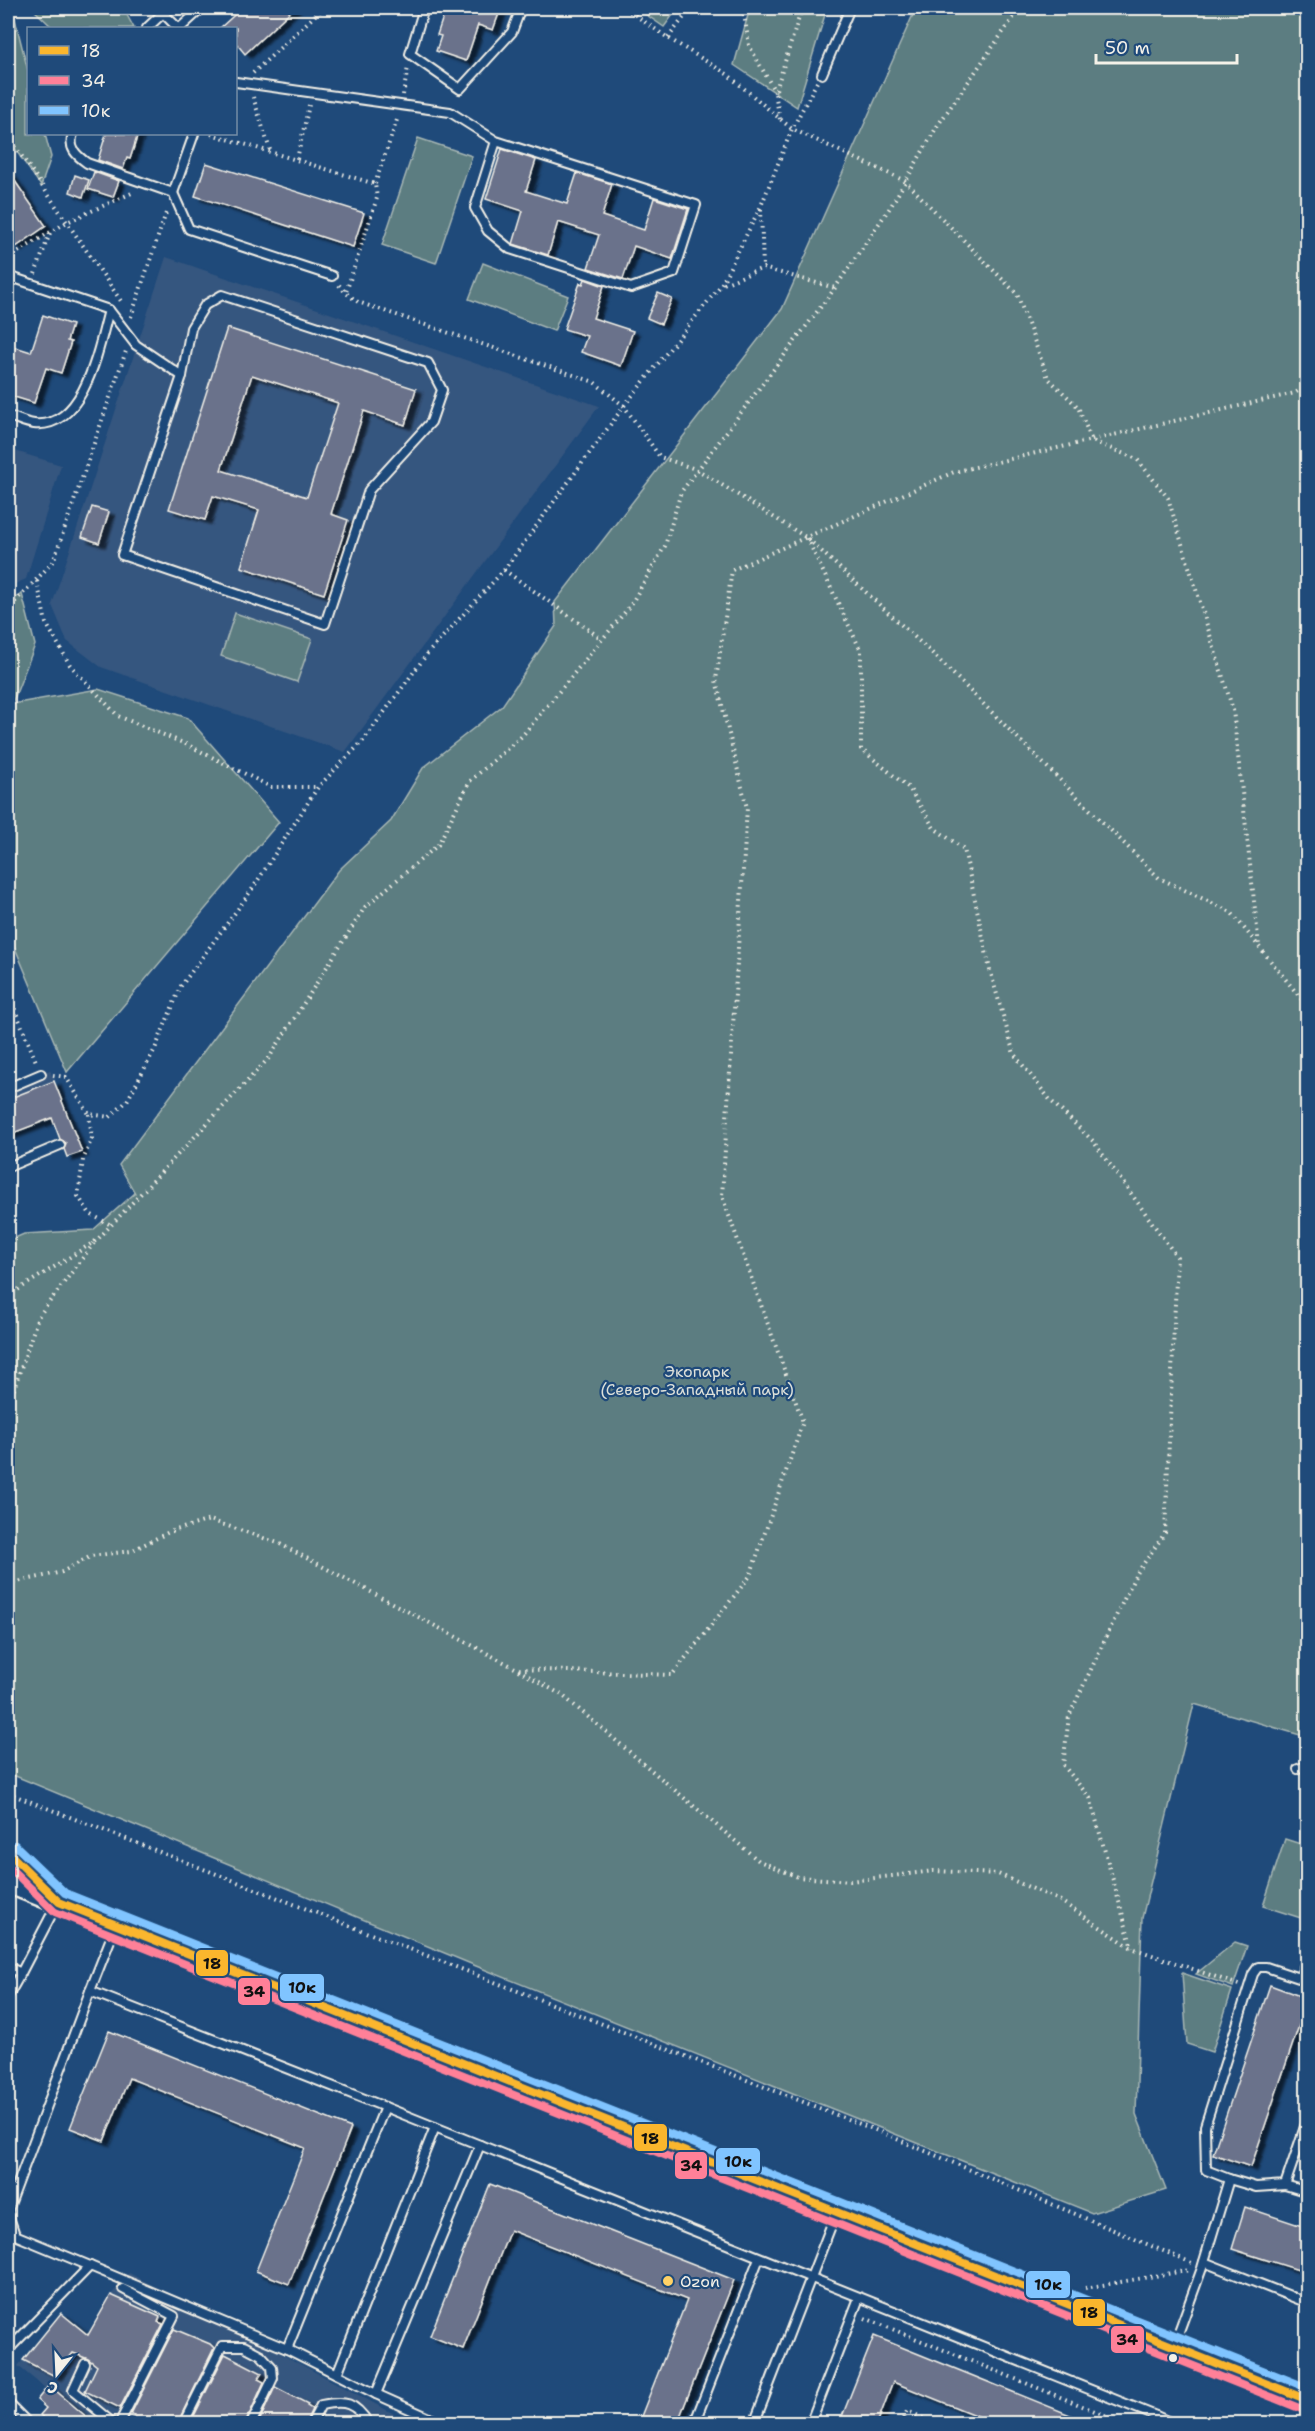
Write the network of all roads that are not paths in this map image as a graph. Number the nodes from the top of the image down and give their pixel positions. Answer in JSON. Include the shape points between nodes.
{"nodes":[{"id":1,"x":202,"y":8,"type":"edge"},
{"id":2,"x":424,"y":8,"type":"edge"},
{"id":3,"x":521,"y":8,"type":"edge"},
{"id":4,"x":850,"y":8,"type":"edge"},
{"id":5,"x":161,"y":10,"type":"edge"},
{"id":6,"x":148,"y":27,"type":"edge"},
{"id":7,"x":178,"y":27,"type":"edge"},
{"id":8,"x":180,"y":27,"type":"edge"},
{"id":9,"x":822,"y":74,"type":"road end"},
{"id":10,"x":243,"y":83,"type":"edge"},
{"id":11,"x":73,"y":135,"type":"edge"},
{"id":12,"x":194,"y":135,"type":"edge"},
{"id":13,"x":496,"y":141,"type":"junction"},
{"id":14,"x":173,"y":193,"type":"junction"},
{"id":15,"x":332,"y":276,"type":"road end"},
{"id":16,"x":8,"y":278,"type":"edge"},
{"id":17,"x":109,"y":310,"type":"junction"},
{"id":18,"x":182,"y":376,"type":"junction"},
{"id":19,"x":8,"y":416,"type":"edge"},
{"id":20,"x":41,"y":1074,"type":"road end"},
{"id":21,"x":8,"y":1088,"type":"edge"},
{"id":22,"x":60,"y":1145,"type":"dead end"},
{"id":23,"x":8,"y":1167,"type":"edge"},
{"id":24,"x":1308,"y":1765,"type":"edge"},
{"id":25,"x":1299,"y":1769,"type":"dead end"},
{"id":26,"x":8,"y":1852,"type":"edge"},
{"id":27,"x":8,"y":1882,"type":"edge"},
{"id":28,"x":59,"y":1902,"type":"junction"},
{"id":29,"x":116,"y":1924,"type":"junction"},
{"id":30,"x":1308,"y":1956,"type":"edge"},
{"id":31,"x":8,"y":1967,"type":"edge"},
{"id":32,"x":21,"y":1973,"type":"junction"},
{"id":33,"x":1304,"y":1980,"type":"edge"},
{"id":34,"x":90,"y":1991,"type":"junction"},
{"id":35,"x":8,"y":1996,"type":"edge"},
{"id":36,"x":385,"y":2107,"type":"junction"},
{"id":37,"x":1307,"y":2123,"type":"edge"},
{"id":38,"x":435,"y":2127,"type":"junction"},
{"id":39,"x":480,"y":2145,"type":"junction"},
{"id":40,"x":1229,"y":2179,"type":"junction"},
{"id":41,"x":1285,"y":2185,"type":"junction"},
{"id":42,"x":1308,"y":2192,"type":"edge"},
{"id":43,"x":8,"y":2210,"type":"edge"},
{"id":44,"x":837,"y":2211,"type":"junction"},
{"id":45,"x":8,"y":2214,"type":"edge"},
{"id":46,"x":759,"y":2258,"type":"junction"},
{"id":47,"x":1203,"y":2265,"type":"junction"},
{"id":48,"x":90,"y":2266,"type":"junction"},
{"id":49,"x":812,"y":2280,"type":"junction"},
{"id":50,"x":123,"y":2289,"type":"dead end"},
{"id":51,"x":859,"y":2298,"type":"junction"},
{"id":52,"x":1308,"y":2303,"type":"edge"},
{"id":53,"x":1174,"y":2347,"type":"junction"},
{"id":54,"x":287,"y":2349,"type":"junction"},
{"id":55,"x":8,"y":2350,"type":"edge"},
{"id":56,"x":85,"y":2364,"type":"dead end"},
{"id":57,"x":337,"y":2374,"type":"junction"},
{"id":58,"x":376,"y":2394,"type":"junction"},
{"id":59,"x":1308,"y":2400,"type":"edge"},
{"id":60,"x":8,"y":2403,"type":"edge"},
{"id":61,"x":1154,"y":2420,"type":"edge"},
{"id":62,"x":29,"y":2424,"type":"edge"},
{"id":63,"x":114,"y":2424,"type":"edge"},
{"id":64,"x":119,"y":2424,"type":"edge"},
{"id":65,"x":183,"y":2424,"type":"edge"},
{"id":66,"x":251,"y":2424,"type":"edge"},
{"id":67,"x":311,"y":2424,"type":"edge"},
{"id":68,"x":369,"y":2424,"type":"edge"},
{"id":69,"x":443,"y":2424,"type":"edge"},
{"id":70,"x":694,"y":2424,"type":"edge"},
{"id":71,"x":754,"y":2424,"type":"edge"},
{"id":72,"x":810,"y":2424,"type":"edge"},
{"id":73,"x":1174,"y":2424,"type":"edge"}],
"edges":[{"from":1,"to":8,"type":"lane"},
{"from":2,"to":3,"type":"lane","via":[[410,54],[460,89],[512,32]]},
{"from":4,"to":9,"type":"lane"},
{"from":5,"to":6,"type":"lane"},
{"from":5,"to":7,"type":"lane"},
{"from":10,"to":13,"type":"lane","via":[[450,112]]},
{"from":11,"to":14,"type":"lane","via":[[70,141],[75,154],[87,163]]},
{"from":12,"to":14,"type":"lane"},
{"from":13,"to":13,"type":"lane","via":[[475,208],[488,231],[510,249],[631,288],[674,273],[696,205]]},
{"from":14,"to":15,"type":"lane","via":[[189,229]]},
{"from":16,"to":17,"type":"lane"},
{"from":17,"to":18,"type":"lane","via":[[136,345]]},
{"from":17,"to":19,"type":"lane","via":[[88,383],[74,405],[55,421],[45,423],[34,424]]},
{"from":18,"to":18,"type":"lane","via":[[191,328],[205,305],[222,295],[428,363],[442,390],[431,422],[369,490],[325,624],[122,555]]},
{"from":20,"to":21,"type":"lane"},
{"from":22,"to":23,"type":"lane"},
{"from":24,"to":25,"type":"lane"},
{"from":26,"to":28,"type":"street"},
{"from":27,"to":28,"type":"street"},
{"from":28,"to":29,"type":"street"},
{"from":28,"to":32,"type":"lane"},
{"from":29,"to":34,"type":"lane"},
{"from":29,"to":44,"type":"street"},
{"from":30,"to":33,"type":"lane"},
{"from":31,"to":32,"type":"lane"},
{"from":32,"to":35,"type":"lane"},
{"from":33,"to":40,"type":"lane","via":[[1258,1967],[1253,1974],[1205,2126],[1206,2170]]},
{"from":34,"to":36,"type":"lane"},
{"from":34,"to":43,"type":"lane"},
{"from":36,"to":38,"type":"lane"},
{"from":36,"to":54,"type":"lane"},
{"from":37,"to":41,"type":"lane"},
{"from":38,"to":39,"type":"lane"},
{"from":38,"to":57,"type":"lane"},
{"from":39,"to":46,"type":"lane"},
{"from":39,"to":58,"type":"lane"},
{"from":40,"to":41,"type":"lane","via":[[1256,2187]]},
{"from":40,"to":47,"type":"lane"},
{"from":41,"to":42,"type":"lane"},
{"from":44,"to":49,"type":"lane"},
{"from":44,"to":53,"type":"street"},
{"from":45,"to":48,"type":"lane","via":[[15,2235]]},
{"from":46,"to":49,"type":"lane"},
{"from":46,"to":70,"type":"lane"},
{"from":47,"to":52,"type":"lane"},
{"from":47,"to":53,"type":"lane"},
{"from":48,"to":54,"type":"lane"},
{"from":48,"to":55,"type":"lane"},
{"from":49,"to":51,"type":"lane"},
{"from":49,"to":71,"type":"lane"},
{"from":50,"to":64,"type":"lane","via":[[174,2316]]},
{"from":51,"to":61,"type":"lane"},
{"from":51,"to":72,"type":"lane"},
{"from":53,"to":59,"type":"street"},
{"from":54,"to":57,"type":"lane"},
{"from":56,"to":63,"type":"lane","via":[[73,2390]]},
{"from":57,"to":58,"type":"lane"},
{"from":58,"to":69,"type":"lane"},
{"from":60,"to":62,"type":"lane"},
{"from":61,"to":73,"type":"lane"},
{"from":65,"to":66,"type":"lane","via":[[222,2346],[244,2346],[272,2367],[273,2378]]},
{"from":67,"to":68,"type":"lane","via":[[321,2405],[340,2401],[351,2405]]}]}
